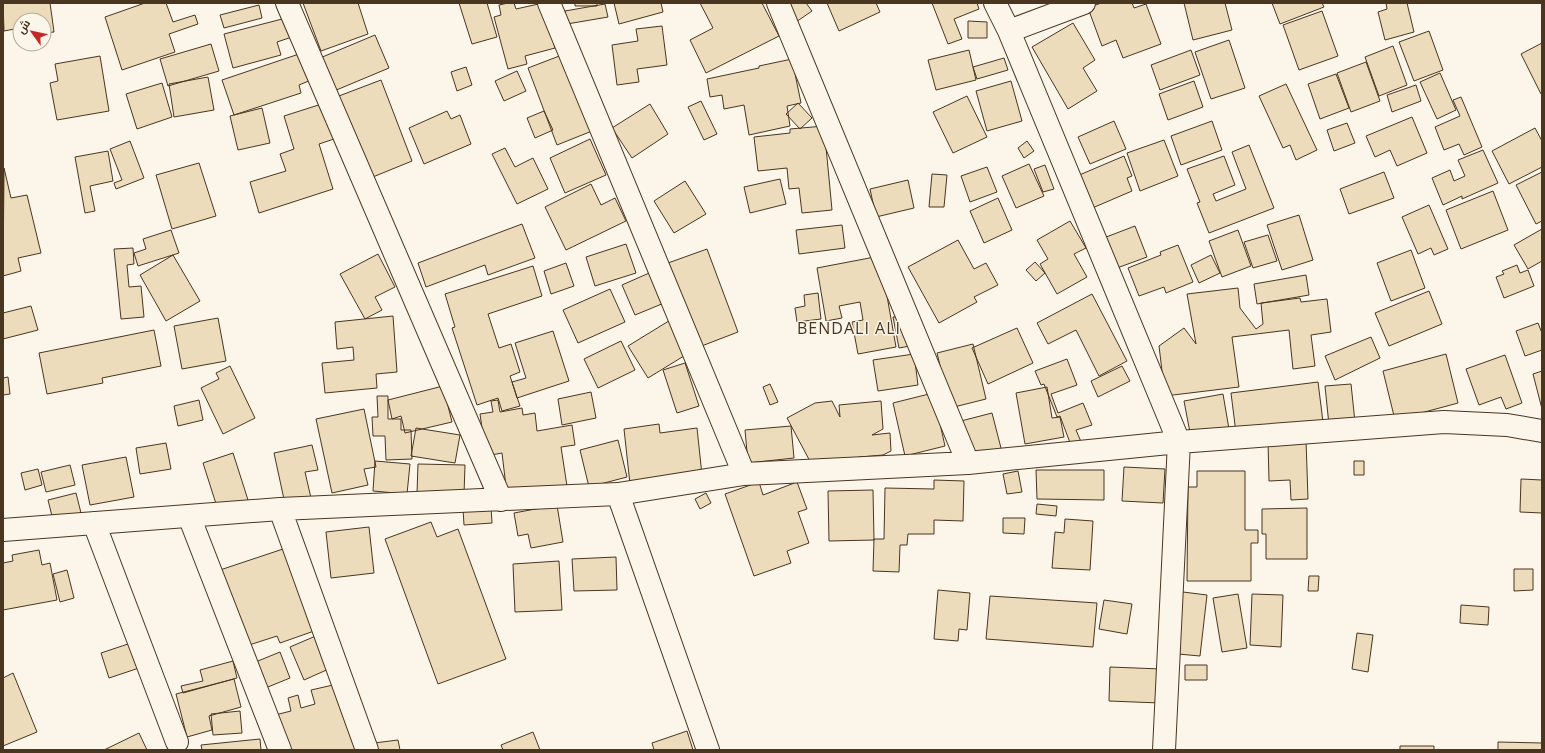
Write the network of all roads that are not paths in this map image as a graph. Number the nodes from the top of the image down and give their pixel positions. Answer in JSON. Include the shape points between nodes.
{"nodes":[{"id":1,"x":287,"y":3,"type":"edge"},
{"id":2,"x":549,"y":3,"type":"edge"},
{"id":3,"x":778,"y":3,"type":"edge"},
{"id":4,"x":995,"y":3,"type":"edge"},
{"id":5,"x":1084,"y":3,"type":"edge"},
{"id":6,"x":1009,"y":31,"type":"junction"},
{"id":7,"x":1542,"y":431,"type":"edge"},
{"id":8,"x":1179,"y":442,"type":"junction"},
{"id":9,"x":968,"y":463,"type":"junction"},
{"id":10,"x":744,"y":474,"type":"junction"},
{"id":11,"x":618,"y":494,"type":"junction"},
{"id":12,"x":501,"y":500,"type":"junction"},
{"id":13,"x":280,"y":509,"type":"junction"},
{"id":14,"x":189,"y":516,"type":"junction"},
{"id":15,"x":94,"y":524,"type":"junction"},
{"id":16,"x":3,"y":530,"type":"edge"},
{"id":17,"x":177,"y":742,"type":"dead end"},
{"id":18,"x":280,"y":750,"type":"edge"},
{"id":19,"x":367,"y":750,"type":"edge"},
{"id":20,"x":708,"y":750,"type":"edge"},
{"id":21,"x":1164,"y":750,"type":"edge"}],
"edges":[{"from":1,"to":12,"type":"street"},
{"from":2,"to":10,"type":"street"},
{"from":3,"to":9,"type":"street"},
{"from":4,"to":6,"type":"street"},
{"from":5,"to":6,"type":"street"},
{"from":6,"to":8,"type":"street"},
{"from":7,"to":8,"type":"street","via":[[1506,425],[1444,422]]},
{"from":8,"to":9,"type":"street"},
{"from":8,"to":21,"type":"street"},
{"from":9,"to":10,"type":"street"},
{"from":10,"to":11,"type":"street"},
{"from":11,"to":12,"type":"street"},
{"from":11,"to":20,"type":"street"},
{"from":12,"to":13,"type":"street"},
{"from":13,"to":14,"type":"street"},
{"from":13,"to":19,"type":"street"},
{"from":14,"to":15,"type":"street"},
{"from":14,"to":18,"type":"street"},
{"from":15,"to":16,"type":"street"},
{"from":15,"to":17,"type":"street"}]}
